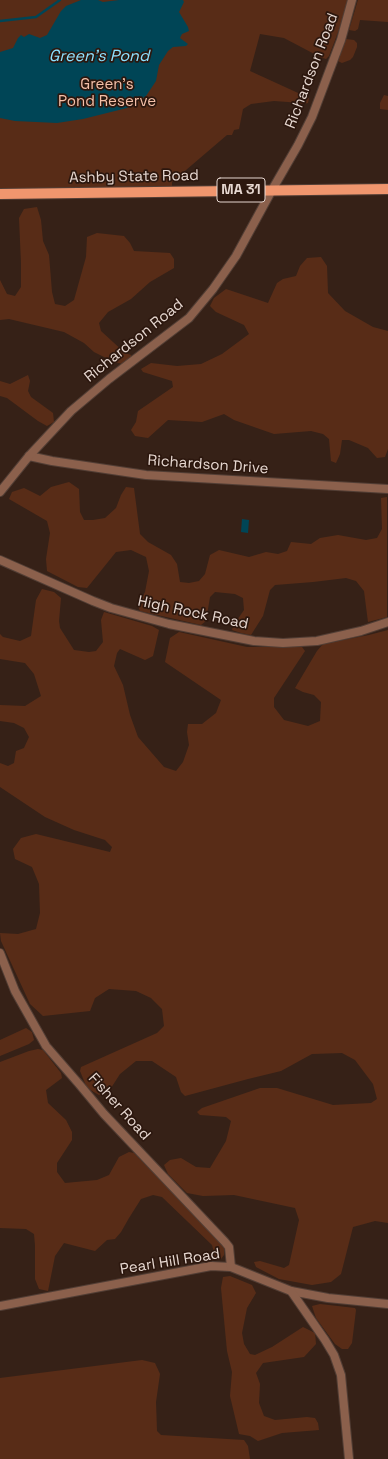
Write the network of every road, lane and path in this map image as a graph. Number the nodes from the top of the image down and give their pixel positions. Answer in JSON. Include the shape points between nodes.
{"nodes":[{"id":1,"x":352,"y":0,"type":"edge"},
{"id":2,"x":388,"y":189,"type":"edge"},
{"id":3,"x":272,"y":190,"type":"junction"},
{"id":4,"x":0,"y":194,"type":"edge"},
{"id":5,"x":29,"y":456,"type":"junction"},
{"id":6,"x":388,"y":489,"type":"edge"},
{"id":7,"x":0,"y":492,"type":"edge"},
{"id":8,"x":0,"y":560,"type":"edge"},
{"id":9,"x":388,"y":622,"type":"edge"},
{"id":10,"x":0,"y":954,"type":"edge"},
{"id":11,"x":231,"y":1267,"type":"junction"},
{"id":12,"x":291,"y":1291,"type":"junction"},
{"id":13,"x":388,"y":1304,"type":"edge"},
{"id":14,"x":0,"y":1306,"type":"edge"},
{"id":15,"x":349,"y":1459,"type":"edge"}],
"edges":[{"from":1,"to":3,"type":"street","name":"Richardson Road","via":[[341,40],[312,117]]},
{"from":2,"to":3,"type":"main road","name":"Ashby State Road","number":"MA 31"},
{"from":3,"to":4,"type":"main road","name":"Ashby State Road","number":"MA 31"},
{"from":3,"to":5,"type":"street","name":"Richardson Road","via":[[236,256],[189,318],[71,411]]},
{"from":5,"to":6,"type":"street","name":"Richardson Drive","via":[[146,475]]},
{"from":5,"to":7,"type":"street","name":"Richardson Road"},
{"from":8,"to":9,"type":"street","name":"High Rock Road","via":[[111,608],[169,624],[254,641],[284,643],[317,640],[361,631]]},
{"from":10,"to":11,"type":"street","name":"Fisher Road","via":[[15,991],[46,1046],[104,1114],[222,1238],[229,1247]]},
{"from":11,"to":12,"type":"street","name":"Pearl Hill Road"},
{"from":11,"to":14,"type":"street","name":"Pearl Hill Road","via":[[211,1266]]},
{"from":12,"to":13,"type":"street","name":"Pearl Hill Road","via":[[328,1298]]},
{"from":12,"to":15,"type":"street","via":[[325,1340],[340,1369]]}]}
